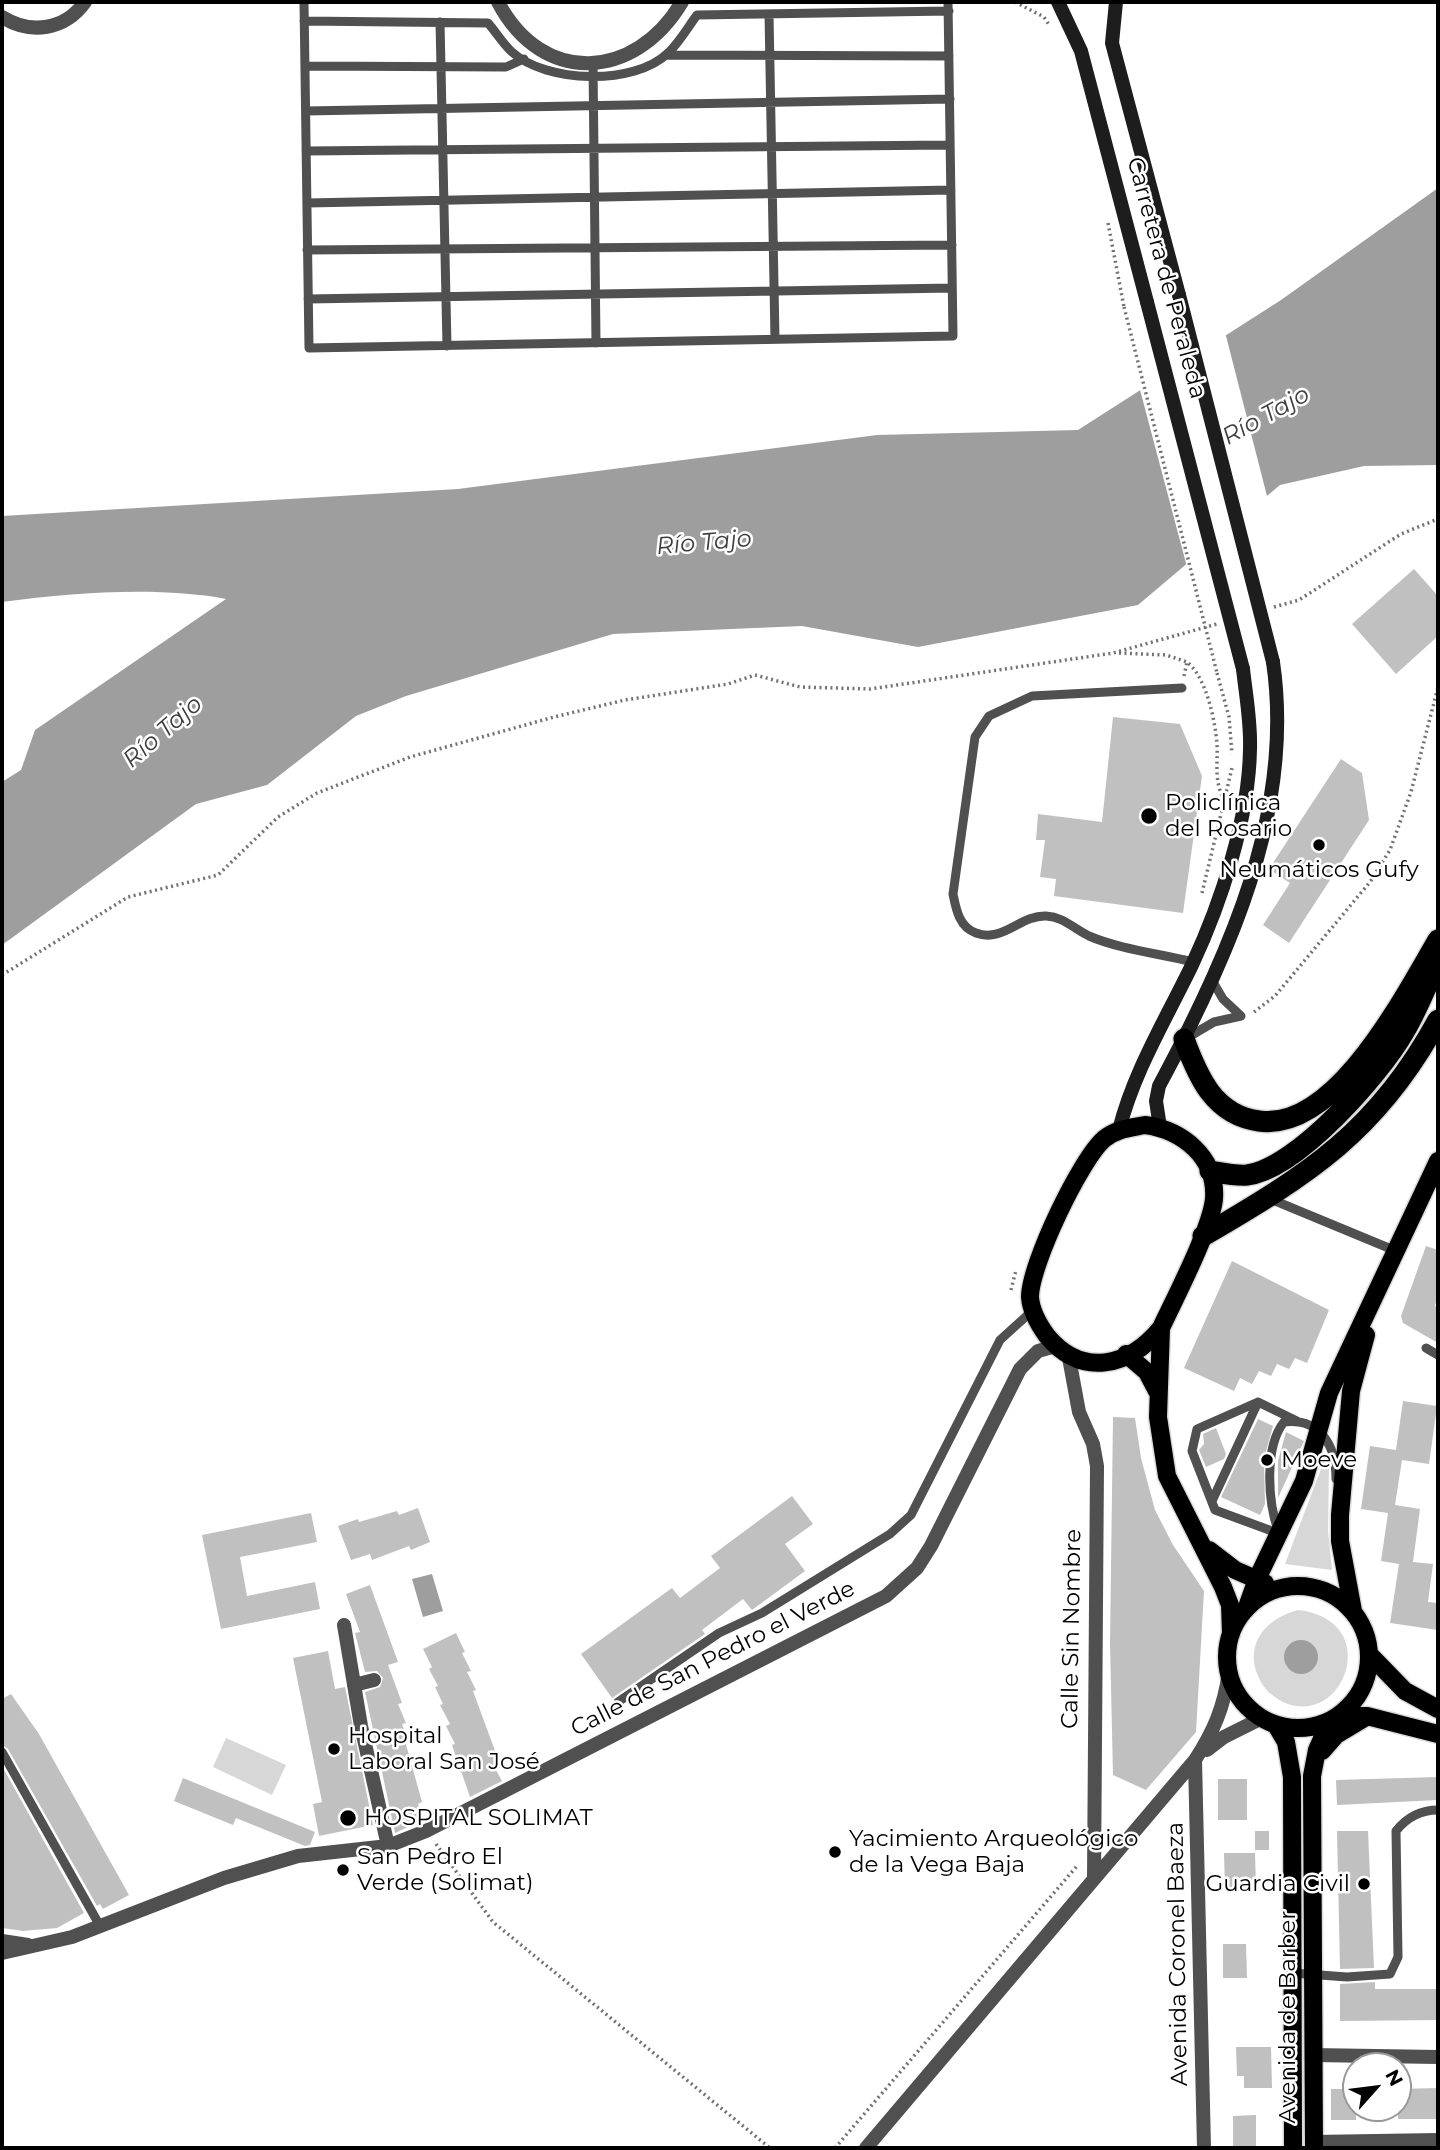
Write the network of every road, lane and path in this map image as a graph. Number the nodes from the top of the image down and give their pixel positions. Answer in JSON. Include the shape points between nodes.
{"nodes":[{"id":1,"x":85,"y":2,"type":"edge"},
{"id":2,"x":304,"y":2,"type":"edge"},
{"id":3,"x":498,"y":2,"type":"edge"},
{"id":4,"x":682,"y":2,"type":"edge"},
{"id":5,"x":1015,"y":2,"type":"edge"},
{"id":6,"x":1058,"y":2,"type":"edge"},
{"id":7,"x":1116,"y":2,"type":"edge"},
{"id":8,"x":948,"y":6,"type":"edge"},
{"id":9,"x":769,"y":13,"type":"junction"},
{"id":10,"x":2,"y":18,"type":"edge"},
{"id":11,"x":304,"y":21,"type":"junction"},
{"id":12,"x":440,"y":22,"type":"junction"},
{"id":13,"x":1054,"y":34,"type":"dead end"},
{"id":14,"x":667,"y":55,"type":"junction"},
{"id":15,"x":770,"y":55,"type":"junction"},
{"id":16,"x":949,"y":56,"type":"junction"},
{"id":17,"x":524,"y":59,"type":"junction"},
{"id":18,"x":305,"y":66,"type":"junction"},
{"id":19,"x":441,"y":67,"type":"junction"},
{"id":20,"x":593,"y":70,"type":"junction"},
{"id":21,"x":950,"y":99,"type":"junction"},
{"id":22,"x":771,"y":102,"type":"junction"},
{"id":23,"x":594,"y":106,"type":"junction"},
{"id":24,"x":442,"y":109,"type":"junction"},
{"id":25,"x":306,"y":111,"type":"junction"},
{"id":26,"x":950,"y":145,"type":"junction"},
{"id":27,"x":772,"y":147,"type":"junction"},
{"id":28,"x":594,"y":149,"type":"junction"},
{"id":29,"x":443,"y":150,"type":"junction"},
{"id":30,"x":306,"y":151,"type":"junction"},
{"id":31,"x":951,"y":190,"type":"junction"},
{"id":32,"x":772,"y":194,"type":"junction"},
{"id":33,"x":595,"y":198,"type":"junction"},
{"id":34,"x":444,"y":201,"type":"junction"},
{"id":35,"x":307,"y":204,"type":"junction"},
{"id":36,"x":1106,"y":215,"type":"dead end"},
{"id":37,"x":952,"y":245,"type":"junction"},
{"id":38,"x":774,"y":246,"type":"junction"},
{"id":39,"x":595,"y":247,"type":"junction"},
{"id":40,"x":445,"y":248,"type":"junction"},
{"id":41,"x":307,"y":250,"type":"junction"},
{"id":42,"x":952,"y":288,"type":"junction"},
{"id":43,"x":774,"y":291,"type":"junction"},
{"id":44,"x":596,"y":294,"type":"junction"},
{"id":45,"x":446,"y":296,"type":"junction"},
{"id":46,"x":308,"y":299,"type":"junction"},
{"id":47,"x":775,"y":339,"type":"junction"},
{"id":48,"x":596,"y":342,"type":"junction"},
{"id":49,"x":447,"y":346,"type":"junction"},
{"id":50,"x":1438,"y":519,"type":"edge"},
{"id":51,"x":1261,"y":611,"type":"dead end"},
{"id":52,"x":1224,"y":622,"type":"dead end"},
{"id":53,"x":1113,"y":653,"type":"junction"},
{"id":54,"x":1187,"y":662,"type":"junction"},
{"id":55,"x":1438,"y":687,"type":"edge"},
{"id":56,"x":1182,"y":688,"type":"joint"},
{"id":57,"x":1224,"y":800,"type":"junction"},
{"id":58,"x":1200,"y":899,"type":"dead end"},
{"id":59,"x":1438,"y":940,"type":"edge"},
{"id":60,"x":1438,"y":957,"type":"edge"},
{"id":61,"x":1193,"y":962,"type":"junction"},
{"id":62,"x":2,"y":975,"type":"edge"},
{"id":63,"x":1213,"y":982,"type":"junction"},
{"id":64,"x":1241,"y":1016,"type":"junction"},
{"id":65,"x":1438,"y":1020,"type":"edge"},
{"id":66,"x":1184,"y":1039,"type":"junction"},
{"id":67,"x":1160,"y":1127,"type":"junction"},
{"id":68,"x":1119,"y":1130,"type":"junction"},
{"id":69,"x":1438,"y":1161,"type":"edge"},
{"id":70,"x":1210,"y":1171,"type":"junction"},
{"id":71,"x":1268,"y":1198,"type":"junction"},
{"id":72,"x":1203,"y":1236,"type":"junction"},
{"id":73,"x":1396,"y":1251,"type":"junction"},
{"id":74,"x":1017,"y":1268,"type":"dead end"},
{"id":75,"x":1374,"y":1301,"type":"junction"},
{"id":76,"x":1032,"y":1311,"type":"junction"},
{"id":77,"x":1015,"y":1325,"type":"junction"},
{"id":78,"x":1161,"y":1328,"type":"junction"},
{"id":79,"x":1426,"y":1348,"type":"dead end"},
{"id":80,"x":1063,"y":1352,"type":"junction"},
{"id":81,"x":1126,"y":1354,"type":"junction"},
{"id":82,"x":1438,"y":1355,"type":"edge"},
{"id":83,"x":1159,"y":1398,"type":"junction"},
{"id":84,"x":1258,"y":1402,"type":"junction"},
{"id":85,"x":1297,"y":1421,"type":"junction"},
{"id":86,"x":1317,"y":1431,"type":"junction"},
{"id":87,"x":1212,"y":1501,"type":"junction"},
{"id":88,"x":1340,"y":1515,"type":"junction"},
{"id":89,"x":1280,"y":1534,"type":"junction"},
{"id":90,"x":1200,"y":1541,"type":"junction"},
{"id":91,"x":1256,"y":1579,"type":"junction"},
{"id":92,"x":1278,"y":1589,"type":"junction"},
{"id":93,"x":1247,"y":1607,"type":"junction"},
{"id":94,"x":1353,"y":1611,"type":"junction"},
{"id":95,"x":344,"y":1625,"type":"dead end"},
{"id":96,"x":1231,"y":1634,"type":"junction"},
{"id":97,"x":1369,"y":1654,"type":"junction"},
{"id":98,"x":1229,"y":1672,"type":"junction"},
{"id":99,"x":374,"y":1681,"type":"dead end"},
{"id":100,"x":354,"y":1685,"type":"junction"},
{"id":101,"x":618,"y":1702,"type":"dead end"},
{"id":102,"x":1438,"y":1709,"type":"edge"},
{"id":103,"x":1367,"y":1716,"type":"junction"},
{"id":104,"x":1334,"y":1719,"type":"junction"},
{"id":105,"x":1269,"y":1722,"type":"junction"},
{"id":106,"x":1438,"y":1734,"type":"edge"},
{"id":107,"x":2,"y":1752,"type":"edge"},
{"id":108,"x":1195,"y":1760,"type":"junction"},
{"id":109,"x":1314,"y":1767,"type":"junction"},
{"id":110,"x":1438,"y":1810,"type":"edge"},
{"id":111,"x":426,"y":1831,"type":"junction"},
{"id":112,"x":388,"y":1846,"type":"junction"},
{"id":113,"x":1078,"y":1859,"type":"dead end"},
{"id":114,"x":1094,"y":1879,"type":"junction"},
{"id":115,"x":100,"y":1926,"type":"junction"},
{"id":116,"x":2,"y":1941,"type":"edge"},
{"id":117,"x":34,"y":1946,"type":"junction"},
{"id":118,"x":2,"y":1953,"type":"edge"},
{"id":119,"x":1292,"y":1973,"type":"junction"},
{"id":120,"x":1312,"y":1974,"type":"junction"},
{"id":121,"x":1312,"y":2055,"type":"junction"},
{"id":122,"x":1438,"y":2057,"type":"edge"},
{"id":123,"x":1438,"y":2140,"type":"edge"},
{"id":124,"x":1313,"y":2145,"type":"edge"},
{"id":125,"x":770,"y":2148,"type":"edge"},
{"id":126,"x":835,"y":2148,"type":"edge"},
{"id":127,"x":866,"y":2148,"type":"edge"},
{"id":128,"x":1204,"y":2148,"type":"edge"},
{"id":129,"x":1293,"y":2148,"type":"edge"}],
"edges":[{"from":1,"to":10,"type":"street","via":[[61,23],[42,28],[22,27]]},
{"from":2,"to":11,"type":"lane"},
{"from":3,"to":20,"type":"street","via":[[509,23],[533,46]]},
{"from":4,"to":20,"type":"street","via":[[668,25],[647,45]]},
{"from":5,"to":13,"type":"path","via":[[1044,17]]},
{"from":6,"to":61,"type":"main road","name":"Carretera de Peraleda","bridge":true,"via":[[1081,51],[1242,669],[1250,722],[1248,777],[1233,852]]},
{"from":7,"to":63,"type":"main road","name":"Carretera de Peraleda","bridge":true,"via":[[1112,43],[1279,699],[1278,743],[1265,825]]},
{"from":8,"to":9,"type":"lane"},
{"from":8,"to":16,"type":"lane"},
{"from":9,"to":14,"type":"lane","via":[[697,15]]},
{"from":9,"to":15,"type":"lane"},
{"from":11,"to":12,"type":"lane"},
{"from":11,"to":18,"type":"lane"},
{"from":12,"to":17,"type":"lane","via":[[488,23],[513,53]]},
{"from":12,"to":19,"type":"lane"},
{"from":14,"to":15,"type":"lane"},
{"from":14,"to":20,"type":"lane","via":[[638,71]]},
{"from":15,"to":16,"type":"lane"},
{"from":15,"to":22,"type":"lane"},
{"from":16,"to":21,"type":"lane"},
{"from":17,"to":19,"type":"lane","via":[[506,67]]},
{"from":17,"to":20,"type":"lane","via":[[547,72]]},
{"from":18,"to":19,"type":"lane"},
{"from":18,"to":25,"type":"lane"},
{"from":19,"to":24,"type":"lane"},
{"from":20,"to":23,"type":"lane"},
{"from":21,"to":22,"type":"lane"},
{"from":21,"to":26,"type":"lane"},
{"from":22,"to":23,"type":"lane"},
{"from":22,"to":27,"type":"lane"},
{"from":23,"to":24,"type":"lane"},
{"from":23,"to":28,"type":"lane"},
{"from":24,"to":25,"type":"lane"},
{"from":24,"to":29,"type":"lane"},
{"from":25,"to":30,"type":"lane"},
{"from":26,"to":27,"type":"lane"},
{"from":26,"to":31,"type":"lane"},
{"from":27,"to":28,"type":"lane"},
{"from":27,"to":32,"type":"lane"},
{"from":28,"to":29,"type":"lane"},
{"from":28,"to":33,"type":"lane"},
{"from":29,"to":30,"type":"lane"},
{"from":29,"to":34,"type":"lane"},
{"from":30,"to":35,"type":"lane"},
{"from":31,"to":32,"type":"lane"},
{"from":31,"to":37,"type":"lane"},
{"from":32,"to":33,"type":"lane"},
{"from":32,"to":38,"type":"lane"},
{"from":33,"to":34,"type":"lane"},
{"from":33,"to":39,"type":"lane"},
{"from":34,"to":35,"type":"lane"},
{"from":34,"to":40,"type":"lane"},
{"from":35,"to":41,"type":"lane"},
{"from":36,"to":57,"type":"path","bridge":true,"via":[[1124,307],[1229,717],[1232,752]]},
{"from":37,"to":38,"type":"lane"},
{"from":37,"to":42,"type":"lane"},
{"from":38,"to":39,"type":"lane"},
{"from":38,"to":43,"type":"lane"},
{"from":39,"to":40,"type":"lane"},
{"from":39,"to":44,"type":"lane"},
{"from":40,"to":41,"type":"lane"},
{"from":40,"to":45,"type":"lane"},
{"from":41,"to":46,"type":"lane"},
{"from":42,"to":43,"type":"lane"},
{"from":42,"to":47,"type":"lane","via":[[953,336]]},
{"from":43,"to":44,"type":"lane"},
{"from":43,"to":47,"type":"lane"},
{"from":44,"to":45,"type":"lane"},
{"from":44,"to":48,"type":"lane"},
{"from":45,"to":46,"type":"lane"},
{"from":45,"to":49,"type":"lane"},
{"from":46,"to":49,"type":"lane","via":[[309,348]]},
{"from":47,"to":48,"type":"lane"},
{"from":48,"to":49,"type":"lane"},
{"from":50,"to":51,"type":"path","via":[[1401,534],[1299,600]]},
{"from":52,"to":53,"type":"path"},
{"from":53,"to":54,"type":"path","via":[[1166,655]]},
{"from":53,"to":62,"type":"path","via":[[844,691],[755,676],[589,708],[410,757],[317,793],[278,817],[218,875],[128,897]]},
{"from":54,"to":56,"type":"path"},
{"from":54,"to":57,"type":"path","via":[[1198,670],[1209,709],[1217,744],[1217,783]]},
{"from":55,"to":64,"type":"path","via":[[1406,810],[1382,864],[1275,996]]},
{"from":56,"to":61,"type":"lane","via":[[1032,695],[989,716],[975,737],[953,894],[958,915],[966,928],[977,934],[999,935],[1043,916],[1063,919],[1091,937]]},
{"from":57,"to":58,"type":"path"},
{"from":59,"to":66,"type":"highway","via":[[1398,1009],[1340,1085],[1287,1121],[1248,1120],[1220,1104],[1200,1078]]},
{"from":60,"to":70,"type":"highway","via":[[1403,1034],[1330,1123],[1286,1158],[1259,1172]]},
{"from":61,"to":68,"type":"main road","name":"Carretera de Peraleda","via":[[1139,1071]]},
{"from":63,"to":64,"type":"lane"},
{"from":63,"to":66,"type":"main road","name":"Carretera de Peraleda"},
{"from":64,"to":66,"type":"lane","via":[[1214,1023]]},
{"from":65,"to":71,"type":"highway","via":[[1400,1082],[1353,1135]]},
{"from":66,"to":67,"type":"main road","name":"Carretera de Peraleda","via":[[1159,1086]]},
{"from":67,"to":68,"type":"main road"},
{"from":67,"to":70,"type":"main road","via":[[1195,1147]]},
{"from":68,"to":76,"type":"main road","via":[[1090,1153],[1075,1179],[1036,1269]]},
{"from":69,"to":73,"type":"main road"},
{"from":70,"to":72,"type":"main road","via":[[1214,1199]]},
{"from":71,"to":72,"type":"highway"},
{"from":71,"to":73,"type":"lane"},
{"from":72,"to":78,"type":"main road"},
{"from":73,"to":75,"type":"main road"},
{"from":74,"to":77,"type":"path","via":[[1012,1279]]},
{"from":75,"to":86,"type":"main road","via":[[1329,1393]]},
{"from":75,"to":88,"type":"main road","via":[[1352,1391]]},
{"from":76,"to":77,"type":"lane"},
{"from":76,"to":80,"type":"main road"},
{"from":77,"to":101,"type":"lane","via":[[1000,1340],[966,1402],[911,1515],[890,1534],[762,1613],[719,1633]]},
{"from":78,"to":81,"type":"main road","via":[[1151,1340]]},
{"from":78,"to":83,"type":"main road"},
{"from":79,"to":82,"type":"lane"},
{"from":80,"to":81,"type":"main road","via":[[1083,1363]]},
{"from":80,"to":111,"type":"street","name":"Calle de San Pedro el Verde","via":[[1038,1351],[1020,1369],[931,1546],[917,1568],[886,1596]]},
{"from":80,"to":114,"type":"street","name":"Calle Sin Nombre","via":[[1097,1466]]},
{"from":81,"to":83,"type":"main road","via":[[1147,1372]]},
{"from":83,"to":90,"type":"main road","via":[[1167,1476]]},
{"from":84,"to":85,"type":"lane"},
{"from":84,"to":87,"type":"lane"},
{"from":84,"to":87,"type":"lane","via":[[1197,1429],[1192,1451]]},
{"from":85,"to":86,"type":"lane"},
{"from":85,"to":89,"type":"lane","via":[[1284,1422],[1278,1430],[1269,1481]]},
{"from":86,"to":88,"type":"lane","via":[[1331,1444],[1335,1456]]},
{"from":86,"to":89,"type":"main road","via":[[1304,1481]]},
{"from":87,"to":89,"type":"lane","via":[[1215,1510]]},
{"from":88,"to":94,"type":"main road"},
{"from":89,"to":91,"type":"main road"},
{"from":90,"to":91,"type":"main road","via":[[1235,1570]]},
{"from":90,"to":96,"type":"main road","via":[[1230,1605]]},
{"from":91,"to":92,"type":"main road"},
{"from":91,"to":93,"type":"main road"},
{"from":92,"to":93,"type":"main road"},
{"from":92,"to":94,"type":"main road","via":[[1294,1586],[1326,1592]]},
{"from":93,"to":96,"type":"main road"},
{"from":94,"to":97,"type":"main road"},
{"from":95,"to":100,"type":"street"},
{"from":96,"to":98,"type":"main road"},
{"from":97,"to":102,"type":"main road","via":[[1405,1692]]},
{"from":97,"to":104,"type":"main road","via":[[1362,1689]]},
{"from":98,"to":105,"type":"main road","via":[[1235,1691]]},
{"from":98,"to":108,"type":"street","via":[[1215,1730]]},
{"from":99,"to":100,"type":"street"},
{"from":100,"to":112,"type":"street"},
{"from":103,"to":104,"type":"main road"},
{"from":103,"to":106,"type":"main road"},
{"from":103,"to":109,"type":"main road","via":[[1336,1735]]},
{"from":104,"to":105,"type":"main road","via":[[1304,1728]]},
{"from":104,"to":109,"type":"main road","name":"Avenida de Barber"},
{"from":105,"to":108,"type":"street","via":[[1224,1737]]},
{"from":105,"to":119,"type":"main road","name":"Avenida de Barber","via":[[1286,1742],[1292,1777]]},
{"from":107,"to":115,"type":"lane"},
{"from":108,"to":114,"type":"street"},
{"from":108,"to":128,"type":"street","name":"Avenida Coronel Baeza"},
{"from":109,"to":120,"type":"main road","name":"Avenida de Barber"},
{"from":110,"to":120,"type":"lane","via":[[1406,1818],[1396,1831],[1398,1957],[1390,1974]]},
{"from":111,"to":112,"type":"street","name":"Calle de San Pedro el Verde"},
{"from":111,"to":125,"type":"path","via":[[493,1922]]},
{"from":112,"to":115,"type":"street","name":"Calle de San Pedro el Verde","via":[[298,1856],[224,1878]]},
{"from":113,"to":126,"type":"path","via":[[1077,1867]]},
{"from":114,"to":127,"type":"street"},
{"from":115,"to":117,"type":"street","name":"Calle de San Pedro el Verde"},
{"from":116,"to":117,"type":"street","name":"Calle de San Pedro el Verde"},
{"from":117,"to":118,"type":"street","name":"Calle de San Pedro el Verde"},
{"from":119,"to":120,"type":"lane"},
{"from":119,"to":129,"type":"main road","name":"Avenida de Barber"},
{"from":120,"to":121,"type":"main road","name":"Avenida de Barber"},
{"from":121,"to":122,"type":"street"},
{"from":121,"to":124,"type":"main road","name":"Avenida de Barber"},
{"from":123,"to":124,"type":"street"}]}
